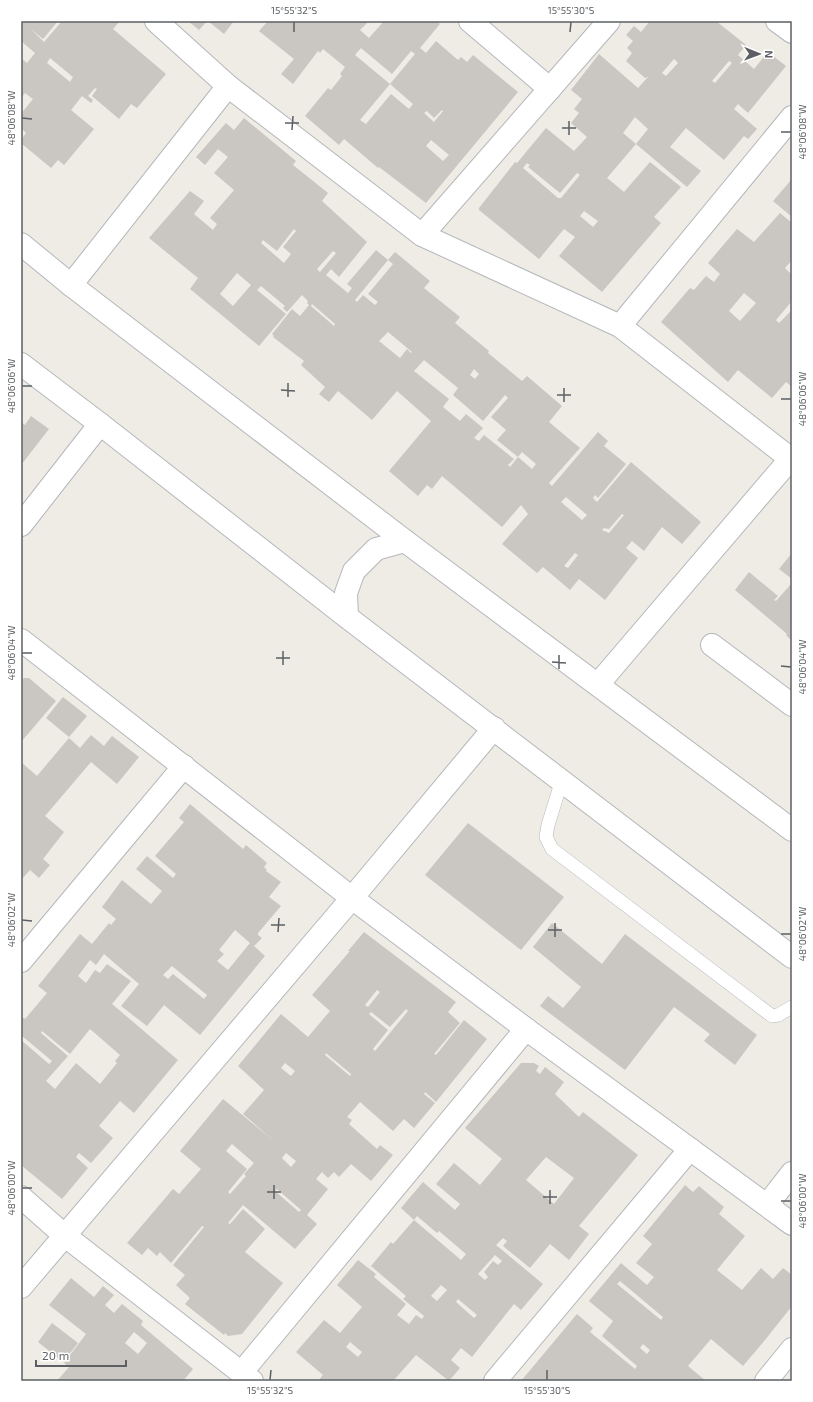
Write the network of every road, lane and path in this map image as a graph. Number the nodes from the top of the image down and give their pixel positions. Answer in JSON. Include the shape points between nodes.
{"nodes":[{"id":1,"x":156,"y":21,"type":"edge"},
{"id":2,"x":470,"y":21,"type":"edge"},
{"id":3,"x":609,"y":21,"type":"edge"},
{"id":4,"x":777,"y":21,"type":"edge"},
{"id":5,"x":792,"y":32,"type":"edge"},
{"id":6,"x":228,"y":86,"type":"junction"},
{"id":7,"x":550,"y":89,"type":"junction"},
{"id":8,"x":792,"y":117,"type":"edge"},
{"id":9,"x":422,"y":235,"type":"junction"},
{"id":10,"x":21,"y":244,"type":"edge"},
{"id":11,"x":71,"y":285,"type":"junction"},
{"id":12,"x":620,"y":326,"type":"junction"},
{"id":13,"x":21,"y":364,"type":"edge"},
{"id":14,"x":100,"y":424,"type":"junction"},
{"id":15,"x":791,"y":458,"type":"edge"},
{"id":16,"x":21,"y":525,"type":"edge"},
{"id":17,"x":405,"y":540,"type":"junction"},
{"id":18,"x":347,"y":617,"type":"junction"},
{"id":19,"x":21,"y":641,"type":"edge"},
{"id":20,"x":712,"y":645,"type":"dead end"},
{"id":21,"x":599,"y":683,"type":"junction"},
{"id":22,"x":792,"y":705,"type":"edge"},
{"id":23,"x":494,"y":728,"type":"junction"},
{"id":24,"x":184,"y":766,"type":"junction"},
{"id":25,"x":562,"y":780,"type":"junction"},
{"id":26,"x":792,"y":830,"type":"edge"},
{"id":27,"x":352,"y":898,"type":"junction"},
{"id":28,"x":792,"y":957,"type":"edge"},
{"id":29,"x":21,"y":961,"type":"edge"},
{"id":30,"x":792,"y":1007,"type":"edge"},
{"id":31,"x":526,"y":1029,"type":"junction"},
{"id":32,"x":690,"y":1149,"type":"junction"},
{"id":33,"x":792,"y":1173,"type":"edge"},
{"id":34,"x":21,"y":1197,"type":"edge"},
{"id":35,"x":767,"y":1205,"type":"junction"},
{"id":36,"x":792,"y":1224,"type":"edge"},
{"id":37,"x":64,"y":1235,"type":"junction"},
{"id":38,"x":21,"y":1287,"type":"edge"},
{"id":39,"x":792,"y":1349,"type":"edge"},
{"id":40,"x":247,"y":1376,"type":"edge"},
{"id":41,"x":494,"y":1381,"type":"edge"},
{"id":42,"x":766,"y":1381,"type":"edge"}],
"edges":[{"from":1,"to":6,"type":"street"},
{"from":2,"to":7,"type":"street"},
{"from":3,"to":7,"type":"street"},
{"from":4,"to":5,"type":"street"},
{"from":6,"to":9,"type":"street"},
{"from":6,"to":11,"type":"street"},
{"from":7,"to":9,"type":"street"},
{"from":8,"to":12,"type":"street"},
{"from":9,"to":12,"type":"street"},
{"from":10,"to":11,"type":"street"},
{"from":11,"to":17,"type":"street"},
{"from":12,"to":15,"type":"street"},
{"from":13,"to":14,"type":"street"},
{"from":14,"to":16,"type":"street"},
{"from":14,"to":18,"type":"street"},
{"from":15,"to":21,"type":"street"},
{"from":17,"to":18,"type":"street","via":[[376,549],[354,571],[346,593]]},
{"from":17,"to":21,"type":"street"},
{"from":18,"to":23,"type":"street"},
{"from":19,"to":24,"type":"street"},
{"from":20,"to":22,"type":"street"},
{"from":21,"to":26,"type":"street"},
{"from":23,"to":25,"type":"street"},
{"from":23,"to":27,"type":"street"},
{"from":24,"to":27,"type":"street"},
{"from":24,"to":29,"type":"street"},
{"from":25,"to":28,"type":"street"},
{"from":25,"to":30,"type":"lane","via":[[546,837],[552,849],[772,1016]]},
{"from":27,"to":31,"type":"street"},
{"from":27,"to":37,"type":"street"},
{"from":31,"to":32,"type":"street"},
{"from":31,"to":40,"type":"street"},
{"from":32,"to":35,"type":"street"},
{"from":32,"to":41,"type":"street"},
{"from":33,"to":35,"type":"street"},
{"from":34,"to":37,"type":"street"},
{"from":35,"to":36,"type":"street"},
{"from":37,"to":38,"type":"street"},
{"from":37,"to":40,"type":"street"},
{"from":39,"to":42,"type":"street"}]}
